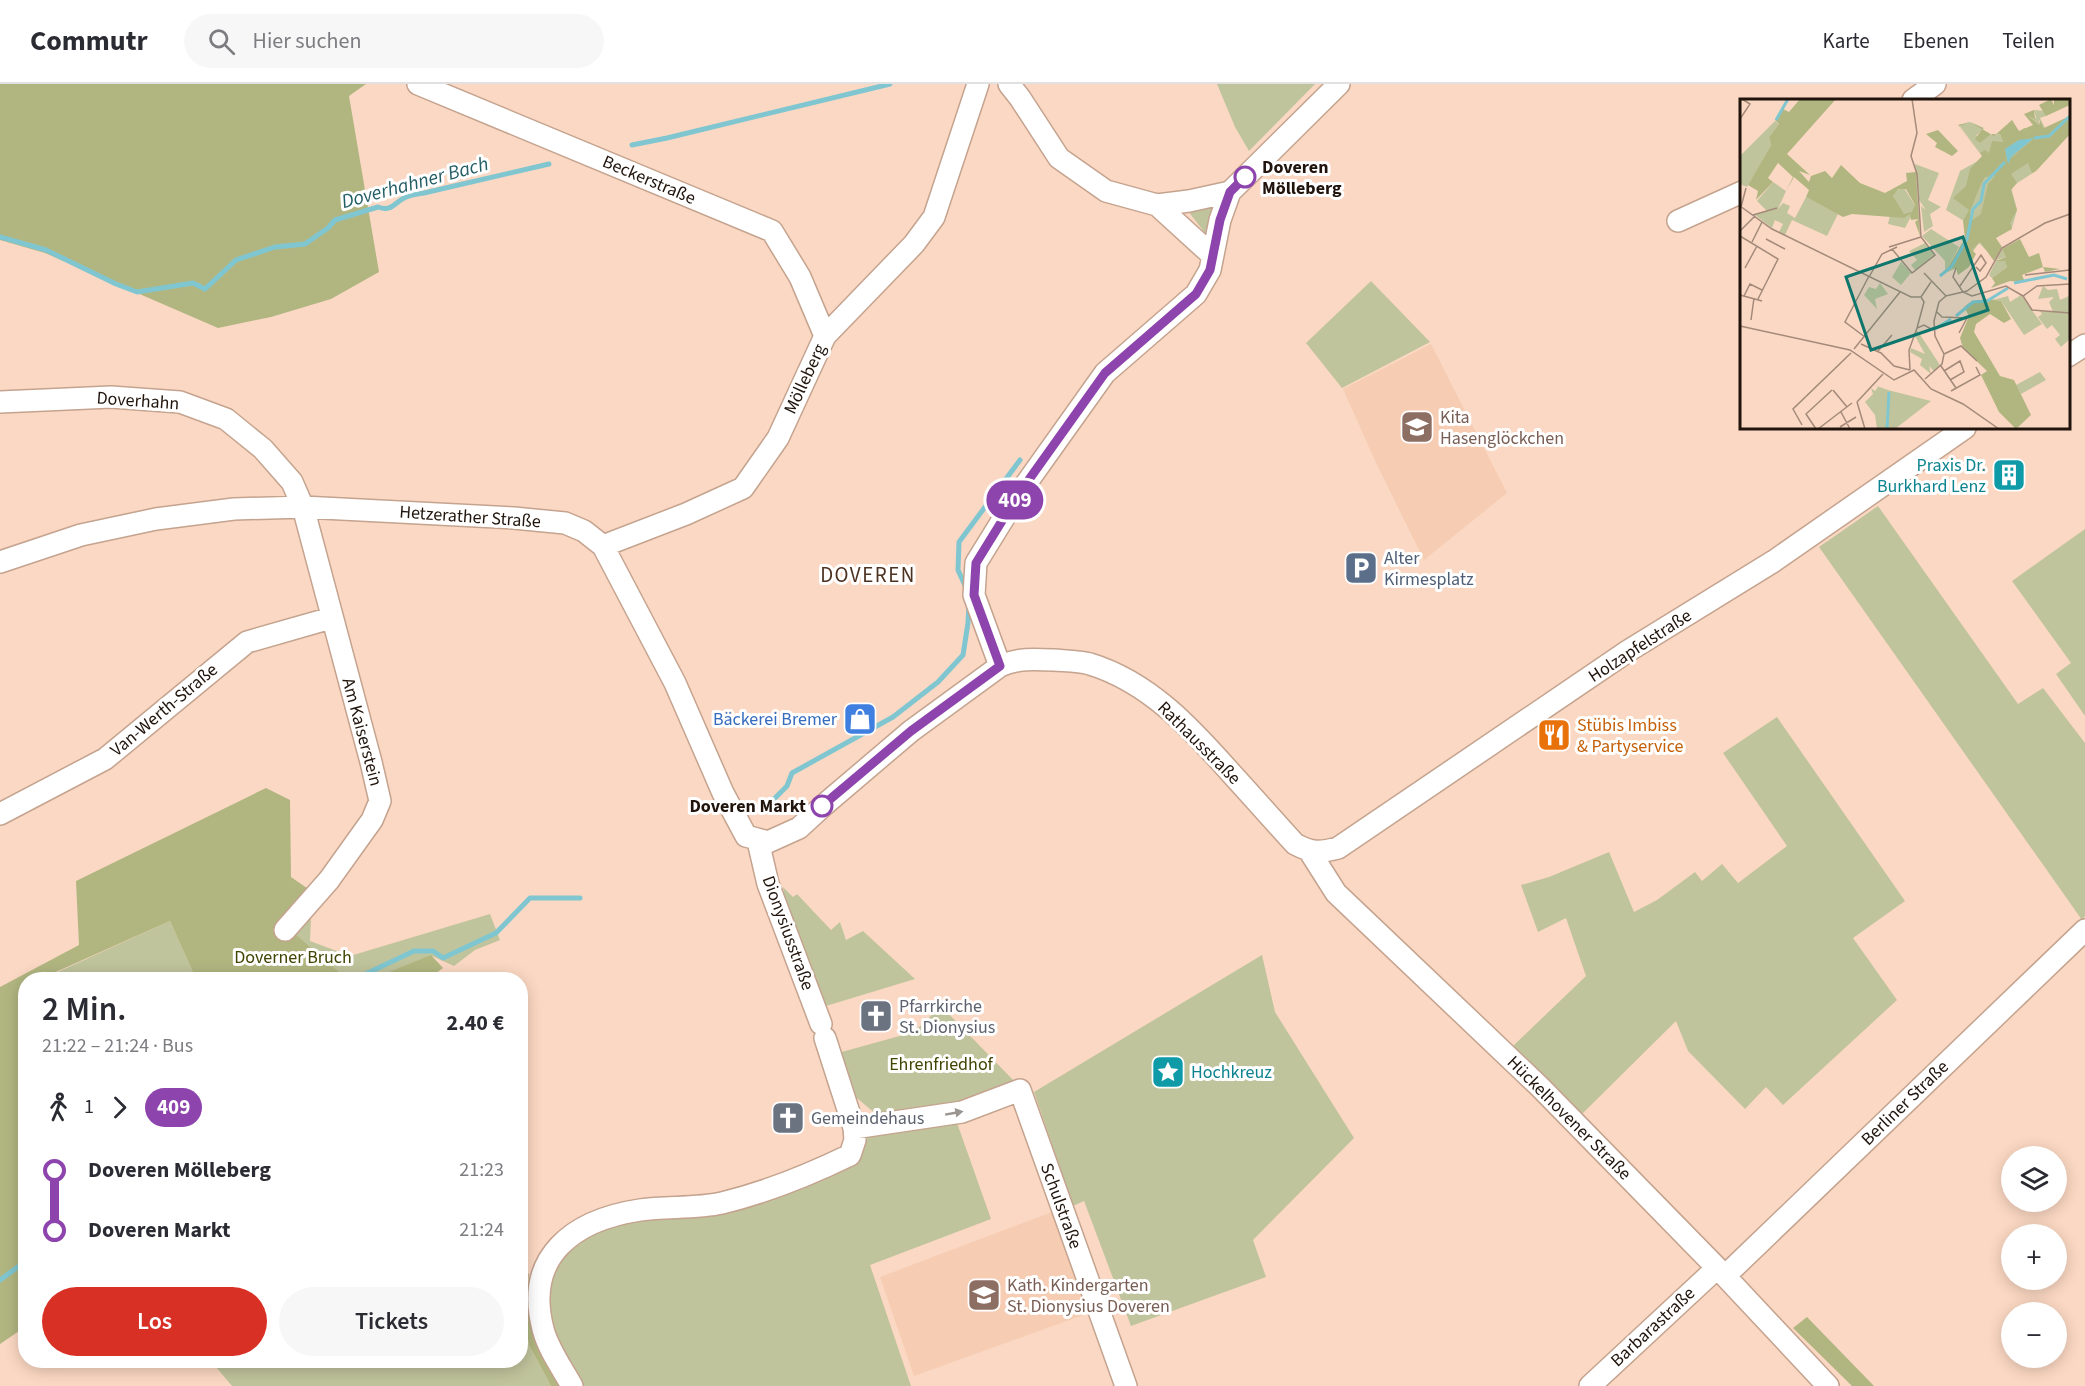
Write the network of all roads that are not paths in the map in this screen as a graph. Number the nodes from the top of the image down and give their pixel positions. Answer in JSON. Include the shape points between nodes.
{"nodes":[{"id":1,"x":418,"y":84,"type":"edge"},
{"id":2,"x":978,"y":84,"type":"edge"},
{"id":3,"x":1009,"y":84,"type":"edge"},
{"id":4,"x":1339,"y":84,"type":"edge"},
{"id":5,"x":1935,"y":84,"type":"edge"},
{"id":6,"x":1914,"y":99,"type":"edge"},
{"id":7,"x":1230,"y":192,"type":"junction"},
{"id":8,"x":1740,"y":193,"type":"edge"},
{"id":9,"x":1157,"y":205,"type":"junction"},
{"id":10,"x":1678,"y":221,"type":"dead end"},
{"id":11,"x":1213,"y":256,"type":"junction"},
{"id":12,"x":825,"y":336,"type":"junction"},
{"id":13,"x":2085,"y":345,"type":"edge"},
{"id":14,"x":2070,"y":355,"type":"edge"},
{"id":15,"x":0,"y":402,"type":"edge"},
{"id":16,"x":1964,"y":429,"type":"edge"},
{"id":17,"x":303,"y":507,"type":"junction"},
{"id":18,"x":603,"y":546,"type":"junction"},
{"id":19,"x":0,"y":562,"type":"edge"},
{"id":20,"x":331,"y":618,"type":"junction"},
{"id":21,"x":1000,"y":666,"type":"junction"},
{"id":22,"x":0,"y":814,"type":"edge"},
{"id":23,"x":758,"y":841,"type":"junction"},
{"id":24,"x":1310,"y":852,"type":"junction"},
{"id":25,"x":285,"y":930,"type":"dead end"},
{"id":26,"x":2085,"y":930,"type":"edge"},
{"id":27,"x":854,"y":1128,"type":"junction"},
{"id":28,"x":1721,"y":1272,"type":"junction"},
{"id":29,"x":1115,"y":1356,"type":"junction"},
{"id":30,"x":572,"y":1386,"type":"edge"},
{"id":31,"x":1112,"y":1386,"type":"edge"},
{"id":32,"x":1126,"y":1386,"type":"edge"},
{"id":33,"x":1590,"y":1386,"type":"edge"},
{"id":34,"x":1828,"y":1386,"type":"edge"}],
"edges":[{"from":1,"to":12,"type":"street","name":"Beckerstraße","via":[[772,231],[800,277]]},
{"from":2,"to":12,"type":"street","name":"Mölleberg","via":[[934,217],[914,244]]},
{"from":3,"to":9,"type":"street","via":[[1059,158],[1106,191]]},
{"from":4,"to":7,"type":"street"},
{"from":5,"to":6,"type":"street"},
{"from":7,"to":9,"type":"street"},
{"from":7,"to":11,"type":"street"},
{"from":8,"to":10,"type":"street"},
{"from":9,"to":11,"type":"street"},
{"from":11,"to":21,"type":"street","via":[[1196,294],[1105,373],[1018,495],[976,563],[974,595]]},
{"from":12,"to":18,"type":"street","name":"Mölleberg","via":[[778,438],[743,488]]},
{"from":13,"to":14,"type":"street"},
{"from":15,"to":17,"type":"street","name":"Doverhahn","via":[[111,397],[180,402],[226,419],[263,449],[292,482]]},
{"from":16,"to":24,"type":"street","name":"Holzapfelstraße","via":[[1774,561],[1628,651],[1338,848]]},
{"from":17,"to":18,"type":"street","name":"Hetzerather Straße","via":[[565,524],[584,531]]},
{"from":17,"to":19,"type":"street","name":"Hetzerather Straße","via":[[234,509],[156,519],[81,536]]},
{"from":17,"to":20,"type":"street","name":"Am Kaiserstein"},
{"from":18,"to":23,"type":"street","name":"Hetzerather Straße","via":[[675,683],[723,793],[746,836]]},
{"from":20,"to":22,"type":"street","name":"Van-Werth-Straße","via":[[247,642],[105,759]]},
{"from":20,"to":25,"type":"street","name":"Am Kaiserstein","via":[[380,801],[372,820],[329,880]]},
{"from":21,"to":23,"type":"street","via":[[911,731],[799,828],[768,842]]},
{"from":21,"to":24,"type":"street","name":"Rathausstraße","via":[[1012,660],[1030,659],[1090,664],[1149,693],[1197,735],[1295,844]]},
{"from":23,"to":27,"type":"street","name":"Dionysiusstraße","via":[[768,884],[823,1031]]},
{"from":24,"to":28,"type":"street","name":"Hückelhovener Straße","via":[[1336,893],[1540,1087]]},
{"from":26,"to":28,"type":"street","name":"Berliner Straße"},
{"from":27,"to":29,"type":"street","name":"Schulstraße","one_way":true,"via":[[962,1112],[1020,1090]]},
{"from":27,"to":30,"type":"street","name":"Dionysiusstraße","via":[[850,1155],[809,1176],[720,1203],[638,1210],[602,1220],[564,1240],[547,1260],[539,1298],[544,1331]]},
{"from":28,"to":33,"type":"street","name":"Barbarastraße"},
{"from":28,"to":34,"type":"street","name":"Hückelhovener Straße"},
{"from":29,"to":31,"type":"street","name":"Schulstraße"},
{"from":29,"to":32,"type":"street","name":"Schulstraße"}]}
